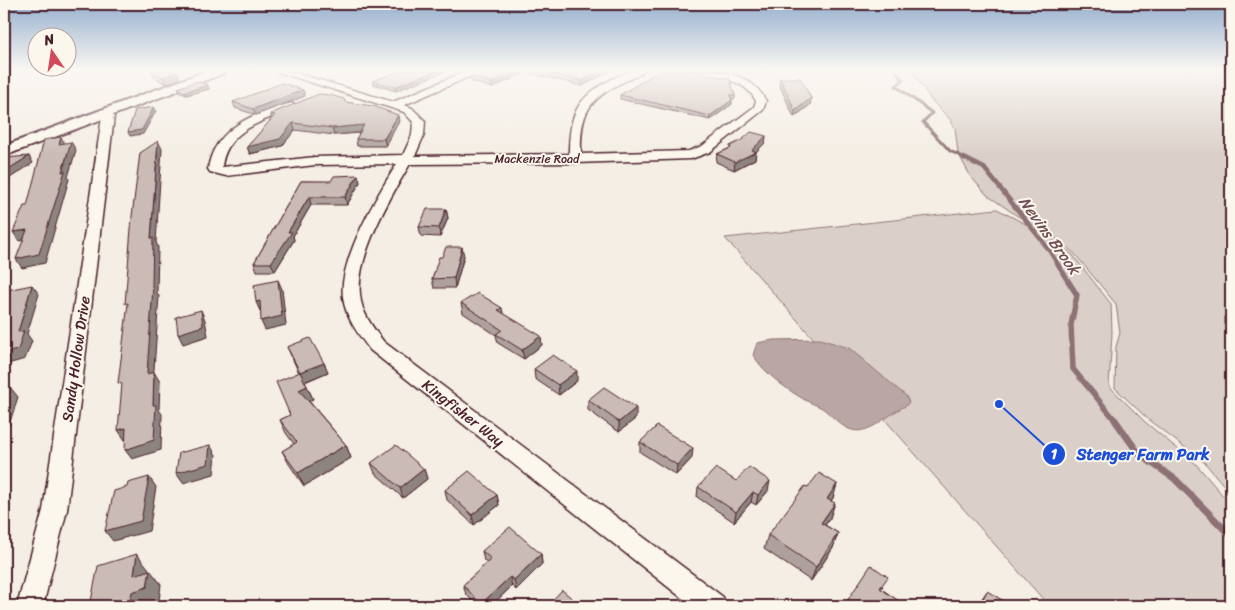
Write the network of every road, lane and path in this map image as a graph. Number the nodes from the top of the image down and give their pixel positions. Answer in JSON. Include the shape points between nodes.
{"nodes":[{"id":1,"x":140,"y":98,"type":"edge"},
{"id":2,"x":369,"y":98,"type":"edge"},
{"id":3,"x":412,"y":98,"type":"edge"},
{"id":4,"x":592,"y":98,"type":"edge"},
{"id":5,"x":761,"y":98,"type":"edge"},
{"id":6,"x":300,"y":103,"type":"edge"},
{"id":7,"x":395,"y":106,"type":"junction"},
{"id":8,"x":102,"y":112,"type":"junction"},
{"id":9,"x":4,"y":151,"type":"edge"},
{"id":10,"x":575,"y":159,"type":"junction"},
{"id":11,"x":406,"y":160,"type":"junction"},
{"id":12,"x":30,"y":606,"type":"edge"},
{"id":13,"x":713,"y":606,"type":"edge"}],
"edges":[{"from":1,"to":8,"type":"street"},
{"from":2,"to":7,"type":"street"},
{"from":3,"to":7,"type":"street"},
{"from":4,"to":10,"type":"street","via":[[581,108],[576,120]]},
{"from":5,"to":10,"type":"street","name":"Mackenzie Road","via":[[758,108],[706,149],[691,154]]},
{"from":6,"to":11,"type":"street","name":"Mackenzie Road","via":[[254,121],[227,137],[220,146],[216,169],[226,172],[315,160]]},
{"from":7,"to":11,"type":"street","name":"Kingfisher Way","via":[[408,110],[419,121],[419,137]]},
{"from":8,"to":9,"type":"street"},
{"from":8,"to":12,"type":"street","name":"Sandy Hollow Drive","via":[[108,116],[55,510]]},
{"from":10,"to":11,"type":"street","name":"Mackenzie Road"},
{"from":11,"to":13,"type":"street","name":"Kingfisher Way","via":[[354,263],[350,294],[358,320],[377,346]]}]}
